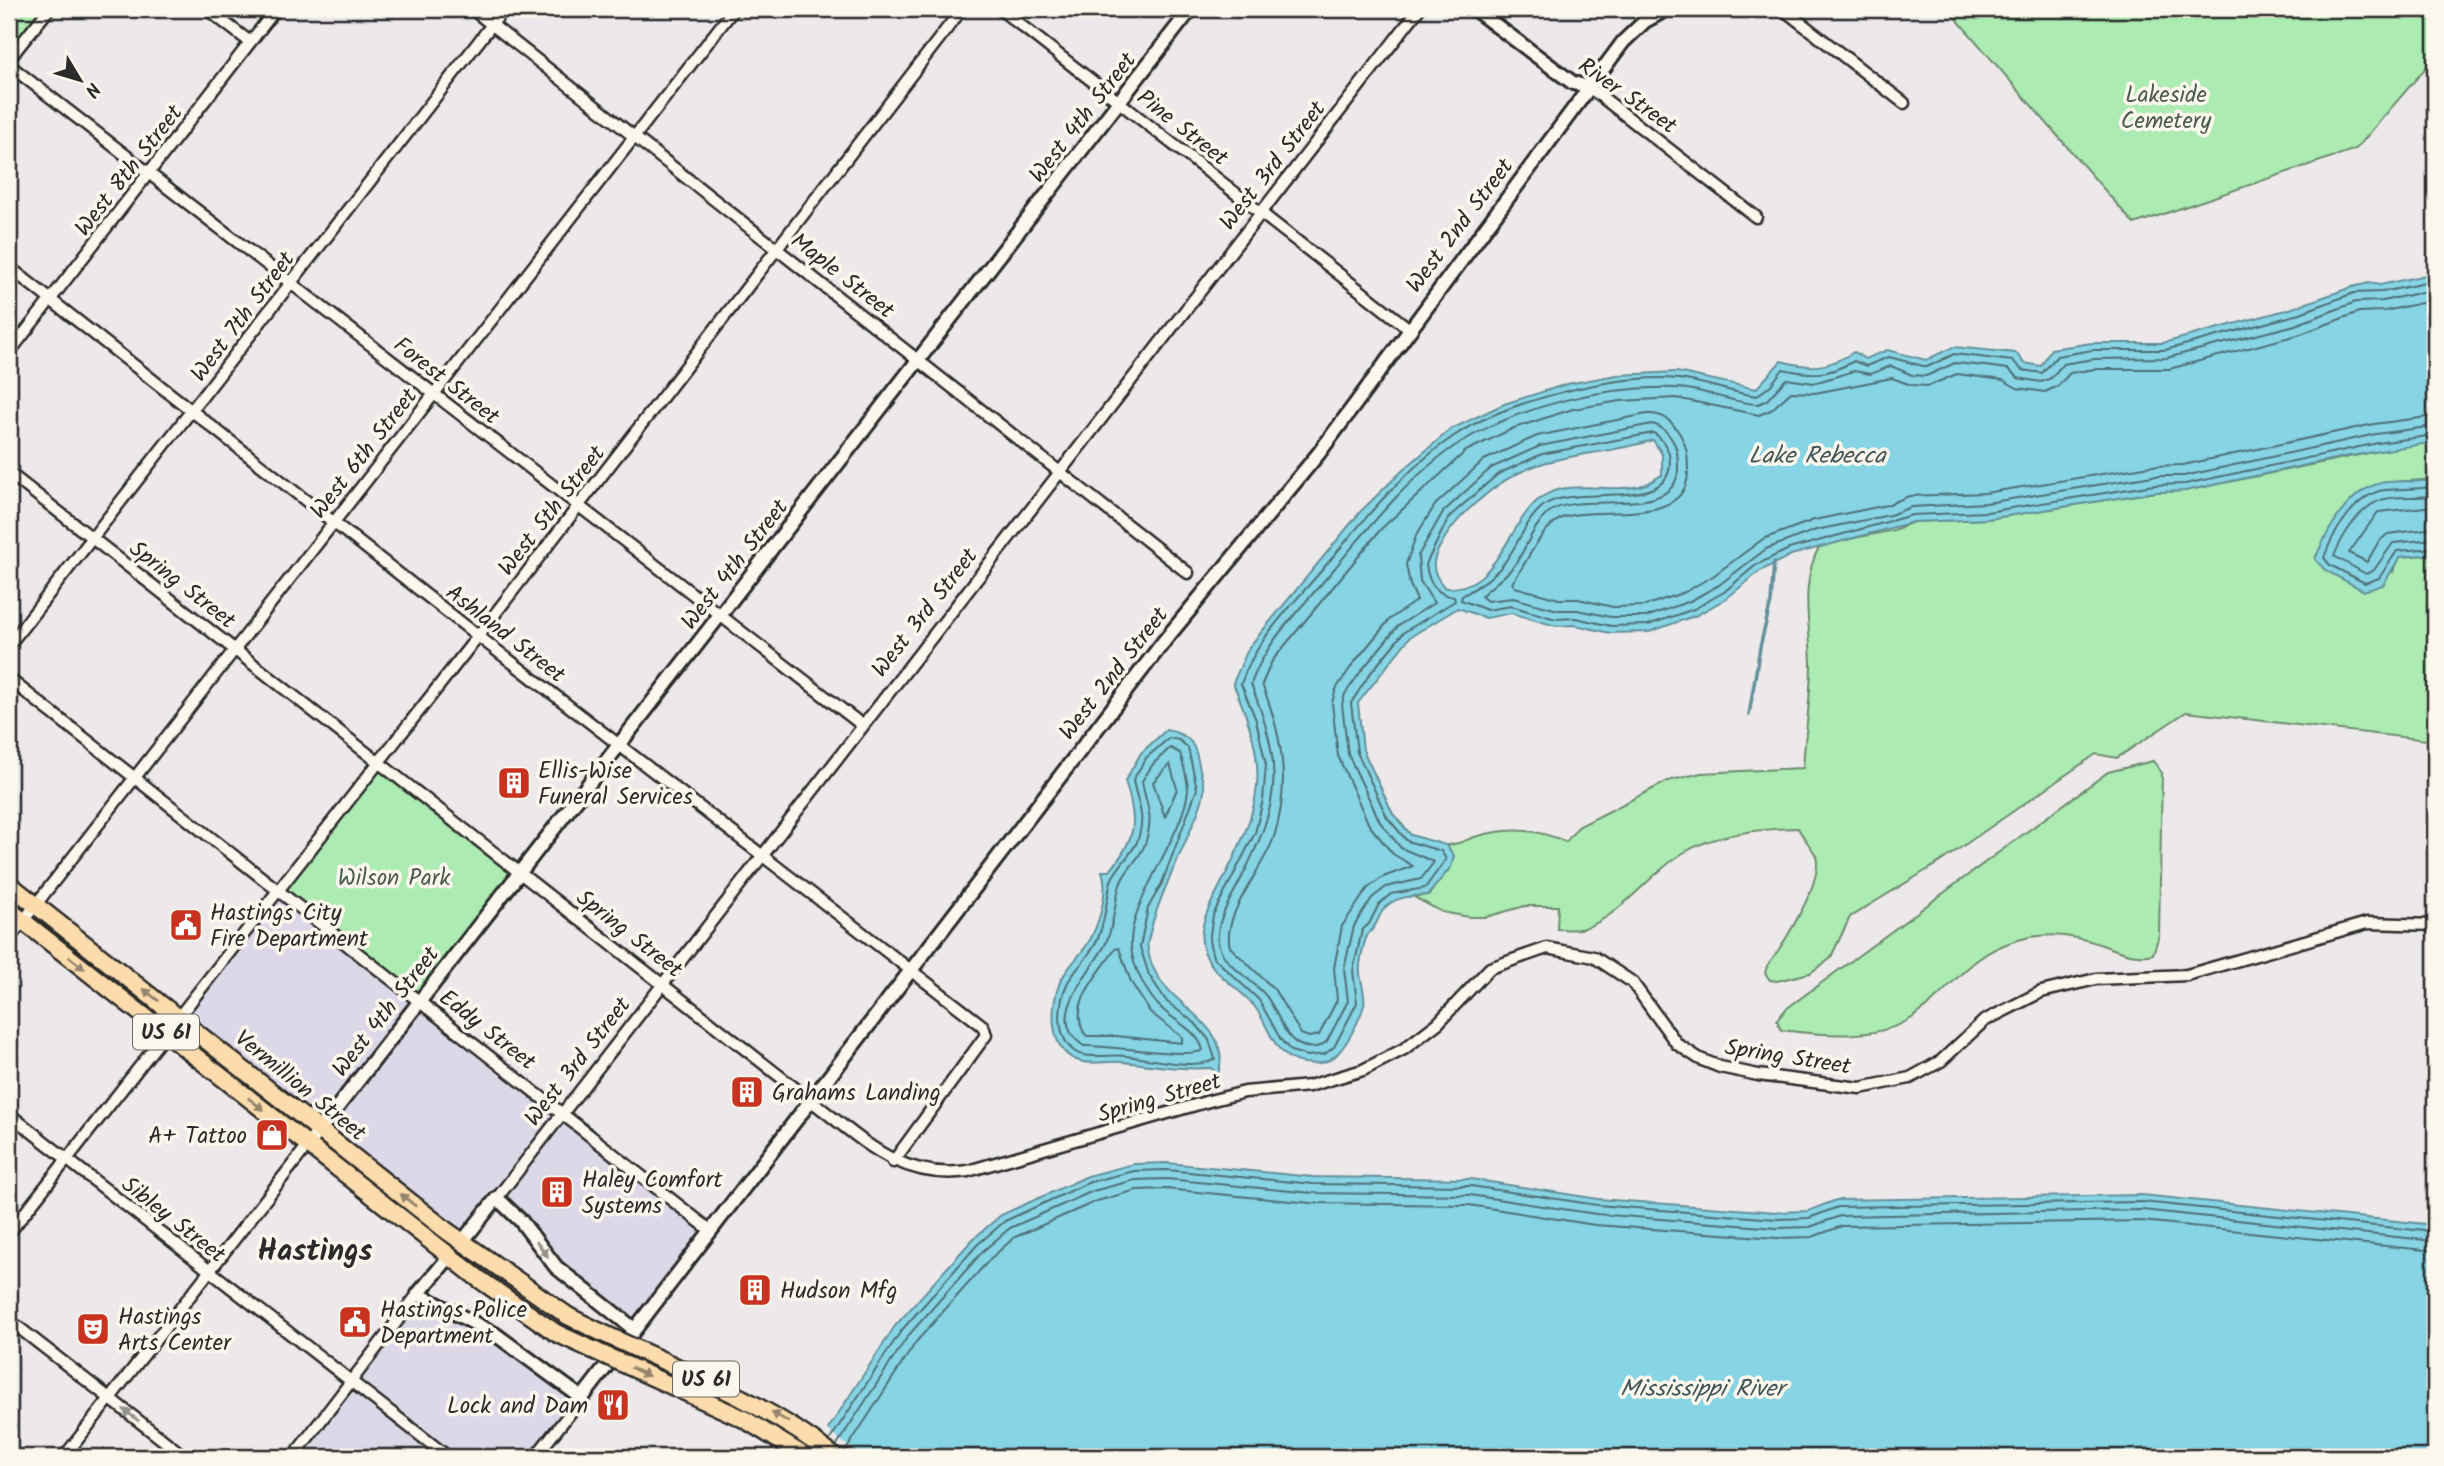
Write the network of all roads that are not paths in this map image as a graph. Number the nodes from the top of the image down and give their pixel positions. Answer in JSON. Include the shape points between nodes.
{"nodes":[{"id":1,"x":49,"y":9,"type":"edge"},
{"id":2,"x":207,"y":9,"type":"edge"},
{"id":3,"x":276,"y":9,"type":"edge"},
{"id":4,"x":472,"y":9,"type":"edge"},
{"id":5,"x":504,"y":9,"type":"edge"},
{"id":6,"x":734,"y":9,"type":"edge"},
{"id":7,"x":962,"y":9,"type":"edge"},
{"id":8,"x":1000,"y":9,"type":"edge"},
{"id":9,"x":1191,"y":9,"type":"edge"},
{"id":10,"x":1419,"y":9,"type":"edge"},
{"id":11,"x":1474,"y":9,"type":"edge"},
{"id":12,"x":1667,"y":9,"type":"edge"},
{"id":13,"x":1783,"y":9,"type":"edge"},
{"id":14,"x":492,"y":24,"type":"junction"},
{"id":15,"x":250,"y":42,"type":"junction"},
{"id":16,"x":9,"y":59,"type":"edge"},
{"id":17,"x":9,"y":65,"type":"edge"},
{"id":18,"x":1589,"y":87,"type":"junction"},
{"id":19,"x":1119,"y":102,"type":"junction"},
{"id":20,"x":1904,"y":103,"type":"dead end"},
{"id":21,"x":635,"y":136,"type":"junction"},
{"id":22,"x":148,"y":174,"type":"junction"},
{"id":23,"x":1261,"y":213,"type":"junction"},
{"id":24,"x":1756,"y":217,"type":"dead end"},
{"id":25,"x":778,"y":247,"type":"junction"},
{"id":26,"x":9,"y":267,"type":"edge"},
{"id":27,"x":289,"y":285,"type":"junction"},
{"id":28,"x":51,"y":300,"type":"junction"},
{"id":29,"x":1408,"y":328,"type":"junction"},
{"id":30,"x":9,"y":353,"type":"edge"},
{"id":31,"x":920,"y":360,"type":"junction"},
{"id":32,"x":434,"y":394,"type":"junction"},
{"id":33,"x":193,"y":411,"type":"junction"},
{"id":34,"x":1060,"y":472,"type":"junction"},
{"id":35,"x":9,"y":473,"type":"edge"},
{"id":36,"x":578,"y":506,"type":"junction"},
{"id":37,"x":334,"y":522,"type":"junction"},
{"id":38,"x":92,"y":537,"type":"junction"},
{"id":39,"x":1188,"y":573,"type":"dead end"},
{"id":40,"x":720,"y":616,"type":"junction"},
{"id":41,"x":478,"y":636,"type":"junction"},
{"id":42,"x":9,"y":645,"type":"edge"},
{"id":43,"x":236,"y":649,"type":"junction"},
{"id":44,"x":9,"y":679,"type":"edge"},
{"id":45,"x":862,"y":726,"type":"junction"},
{"id":46,"x":620,"y":746,"type":"junction"},
{"id":47,"x":379,"y":762,"type":"junction"},
{"id":48,"x":136,"y":780,"type":"junction"},
{"id":49,"x":764,"y":856,"type":"junction"},
{"id":50,"x":520,"y":872,"type":"junction"},
{"id":51,"x":9,"y":884,"type":"edge"},
{"id":52,"x":278,"y":890,"type":"junction"},
{"id":53,"x":36,"y":906,"type":"junction"},
{"id":54,"x":9,"y":911,"type":"edge"},
{"id":55,"x":23,"y":922,"type":"junction"},
{"id":56,"x":2435,"y":925,"type":"edge"},
{"id":57,"x":9,"y":939,"type":"edge"},
{"id":58,"x":911,"y":968,"type":"junction"},
{"id":59,"x":663,"y":984,"type":"junction"},
{"id":60,"x":421,"y":1001,"type":"junction"},
{"id":61,"x":178,"y":1016,"type":"junction"},
{"id":62,"x":166,"y":1032,"type":"junction"},
{"id":63,"x":810,"y":1100,"type":"junction"},
{"id":64,"x":562,"y":1113,"type":"junction"},
{"id":65,"x":9,"y":1114,"type":"edge"},
{"id":66,"x":320,"y":1128,"type":"junction"},
{"id":67,"x":309,"y":1145,"type":"junction"},
{"id":68,"x":65,"y":1158,"type":"junction"},
{"id":69,"x":893,"y":1162,"type":"junction"},
{"id":70,"x":497,"y":1198,"type":"junction"},
{"id":71,"x":710,"y":1230,"type":"junction"},
{"id":72,"x":9,"y":1233,"type":"edge"},
{"id":73,"x":461,"y":1242,"type":"junction"},
{"id":74,"x":450,"y":1256,"type":"junction"},
{"id":75,"x":211,"y":1272,"type":"junction"},
{"id":76,"x":418,"y":1294,"type":"junction"},
{"id":77,"x":9,"y":1320,"type":"edge"},
{"id":78,"x":634,"y":1329,"type":"junction"},
{"id":79,"x":351,"y":1381,"type":"junction"},
{"id":80,"x":582,"y":1398,"type":"junction"},
{"id":81,"x":111,"y":1399,"type":"junction"},
{"id":82,"x":64,"y":1457,"type":"edge"},
{"id":83,"x":185,"y":1457,"type":"edge"},
{"id":84,"x":293,"y":1457,"type":"edge"},
{"id":85,"x":448,"y":1457,"type":"edge"},
{"id":86,"x":535,"y":1457,"type":"edge"},
{"id":87,"x":806,"y":1457,"type":"edge"},
{"id":88,"x":835,"y":1457,"type":"edge"}],
"edges":[{"from":1,"to":16,"type":"street"},
{"from":2,"to":15,"type":"street"},
{"from":3,"to":15,"type":"street","name":"West 8th Street"},
{"from":4,"to":14,"type":"street","name":"Maple Street"},
{"from":5,"to":14,"type":"street","name":"West 7th Street"},
{"from":6,"to":21,"type":"street","name":"West 6th Street"},
{"from":7,"to":25,"type":"street","name":"West 5th Street"},
{"from":8,"to":19,"type":"street","name":"Pine Street"},
{"from":9,"to":19,"type":"street","name":"West 4th Street"},
{"from":10,"to":23,"type":"street","name":"West 3rd Street"},
{"from":11,"to":18,"type":"street","name":"River Street","via":[[1573,83]]},
{"from":12,"to":18,"type":"street","name":"West 2nd Street","via":[[1645,21],[1623,42]]},
{"from":13,"to":20,"type":"street"},
{"from":14,"to":21,"type":"street","name":"Maple Street"},
{"from":14,"to":27,"type":"street","name":"West 7th Street"},
{"from":15,"to":22,"type":"street","name":"West 8th Street"},
{"from":17,"to":22,"type":"street","name":"Forest Street"},
{"from":18,"to":24,"type":"street","name":"River Street"},
{"from":18,"to":29,"type":"street","name":"West 2nd Street"},
{"from":19,"to":23,"type":"street","name":"Pine Street"},
{"from":19,"to":31,"type":"street","name":"West 4th Street"},
{"from":21,"to":25,"type":"street","name":"Maple Street"},
{"from":21,"to":32,"type":"street","name":"West 6th Street"},
{"from":22,"to":27,"type":"street","name":"Forest Street"},
{"from":22,"to":28,"type":"street","name":"West 8th Street"},
{"from":23,"to":29,"type":"street","name":"Pine Street"},
{"from":23,"to":34,"type":"street","name":"West 3rd Street"},
{"from":25,"to":31,"type":"street","name":"Maple Street"},
{"from":25,"to":36,"type":"street","name":"West 5th Street"},
{"from":26,"to":28,"type":"street","name":"Ashland Street"},
{"from":27,"to":32,"type":"street","name":"Forest Street"},
{"from":27,"to":33,"type":"street","name":"West 7th Street"},
{"from":28,"to":30,"type":"street","name":"West 8th Street"},
{"from":28,"to":33,"type":"street","name":"Ashland Street"},
{"from":29,"to":58,"type":"street","name":"West 2nd Street","via":[[1319,453],[1165,640]]},
{"from":31,"to":34,"type":"street","name":"Maple Street"},
{"from":31,"to":40,"type":"street","name":"West 4th Street"},
{"from":32,"to":36,"type":"street","name":"Forest Street"},
{"from":32,"to":37,"type":"street","name":"West 6th Street"},
{"from":33,"to":37,"type":"street","name":"Ashland Street"},
{"from":33,"to":38,"type":"street","name":"West 7th Street"},
{"from":34,"to":39,"type":"street","name":"Maple Street"},
{"from":34,"to":45,"type":"street","name":"West 3rd Street"},
{"from":35,"to":38,"type":"street","name":"Spring Street"},
{"from":36,"to":40,"type":"street","name":"Forest Street"},
{"from":36,"to":41,"type":"street","name":"West 5th Street"},
{"from":37,"to":41,"type":"street","name":"Ashland Street"},
{"from":37,"to":43,"type":"street","name":"West 6th Street"},
{"from":38,"to":42,"type":"street","name":"West 7th Street"},
{"from":38,"to":43,"type":"street","name":"Spring Street"},
{"from":40,"to":45,"type":"street","name":"Forest Street"},
{"from":40,"to":46,"type":"street","name":"West 4th Street"},
{"from":41,"to":46,"type":"street","name":"Ashland Street"},
{"from":41,"to":47,"type":"street","name":"West 5th Street"},
{"from":43,"to":47,"type":"street","name":"Spring Street"},
{"from":43,"to":48,"type":"street","name":"West 6th Street"},
{"from":44,"to":48,"type":"street","name":"Eddy Street"},
{"from":45,"to":49,"type":"street","name":"West 3rd Street"},
{"from":46,"to":49,"type":"street","name":"Ashland Street"},
{"from":46,"to":50,"type":"street","name":"West 4th Street"},
{"from":47,"to":50,"type":"street","name":"Spring Street"},
{"from":47,"to":52,"type":"street","name":"West 5th Street"},
{"from":48,"to":52,"type":"street","name":"Eddy Street"},
{"from":48,"to":53,"type":"street","name":"West 6th Street"},
{"from":49,"to":58,"type":"street","name":"Ashland Street"},
{"from":49,"to":59,"type":"street","name":"West 3rd Street"},
{"from":50,"to":59,"type":"street","name":"Spring Street"},
{"from":50,"to":60,"type":"street","name":"West 4th Street"},
{"from":51,"to":53,"type":"highway","name":"Vermillion Street","number":"US 61"},
{"from":52,"to":60,"type":"street","name":"Eddy Street"},
{"from":52,"to":61,"type":"street","name":"West 5th Street"},
{"from":53,"to":55,"type":"street","name":"West 6th Street"},
{"from":61,"to":53,"type":"highway","name":"Vermillion Street","number":"US 61","one_way":true},
{"from":54,"to":55,"type":"highway","name":"Vermillion Street","number":"US 61"},
{"from":55,"to":57,"type":"street","name":"West 6th Street"},
{"from":55,"to":62,"type":"highway","name":"Vermillion Street","number":"US 61","one_way":true},
{"from":56,"to":69,"type":"street","name":"Spring Street","via":[[2367,923],[2187,975],[2096,979],[2040,992],[1984,1021],[1941,1061],[1920,1073],[1860,1088],[1758,1075],[1710,1063],[1677,1044],[1632,982],[1594,957],[1547,948],[1490,968],[1438,1023],[1404,1049],[1363,1070],[1309,1086],[1245,1092],[1209,1101],[968,1171],[942,1175]]},
{"from":58,"to":63,"type":"street","name":"West 2nd Street"},
{"from":58,"to":69,"type":"street","name":"Ashland Street","via":[[983,1026],[986,1035]]},
{"from":59,"to":63,"type":"street","name":"Spring Street"},
{"from":59,"to":64,"type":"street","name":"West 3rd Street"},
{"from":60,"to":64,"type":"street","name":"Eddy Street"},
{"from":60,"to":66,"type":"street","name":"West 4th Street"},
{"from":61,"to":62,"type":"street","name":"West 5th Street"},
{"from":61,"to":66,"type":"highway","name":"Vermillion Street","number":"US 61"},
{"from":62,"to":67,"type":"highway","name":"Vermillion Street","number":"US 61","one_way":true},
{"from":62,"to":68,"type":"street","name":"West 5th Street"},
{"from":63,"to":69,"type":"street","name":"Spring Street"},
{"from":63,"to":71,"type":"street","name":"West 2nd Street"},
{"from":64,"to":70,"type":"street","name":"West 3rd Street"},
{"from":64,"to":71,"type":"street","name":"Eddy Street"},
{"from":65,"to":68,"type":"street","name":"Sibley Street"},
{"from":66,"to":67,"type":"street","name":"West 4th Street"},
{"from":73,"to":66,"type":"highway","name":"Vermillion Street","number":"US 61","one_way":true},
{"from":67,"to":74,"type":"highway","name":"Vermillion Street","number":"US 61"},
{"from":67,"to":75,"type":"street"},
{"from":68,"to":72,"type":"street","name":"West 5th Street"},
{"from":68,"to":75,"type":"street","name":"Sibley Street"},
{"from":70,"to":73,"type":"street","name":"West 3rd Street"},
{"from":70,"to":78,"type":"street","one_way":true,"via":[[556,1267]]},
{"from":71,"to":78,"type":"street","name":"West 2nd Street"},
{"from":88,"to":73,"type":"highway","name":"Vermillion Street","number":"US 61","one_way":true,"bridge":true,"via":[[746,1398],[568,1315]]},
{"from":74,"to":76,"type":"street"},
{"from":74,"to":87,"type":"highway","name":"Vermillion Street","number":"US 61","one_way":true,"bridge":true,"via":[[556,1333],[744,1419]]},
{"from":75,"to":79,"type":"street","name":"Sibley Street"},
{"from":75,"to":81,"type":"street"},
{"from":76,"to":79,"type":"street"},
{"from":76,"to":80,"type":"street","via":[[495,1334]]},
{"from":77,"to":81,"type":"street"},
{"from":78,"to":80,"type":"street","name":"West 2nd Street"},
{"from":79,"to":84,"type":"street"},
{"from":79,"to":85,"type":"street","name":"Sibley Street"},
{"from":80,"to":86,"type":"street"},
{"from":81,"to":82,"type":"street"},
{"from":83,"to":81,"type":"street","one_way":true}]}
